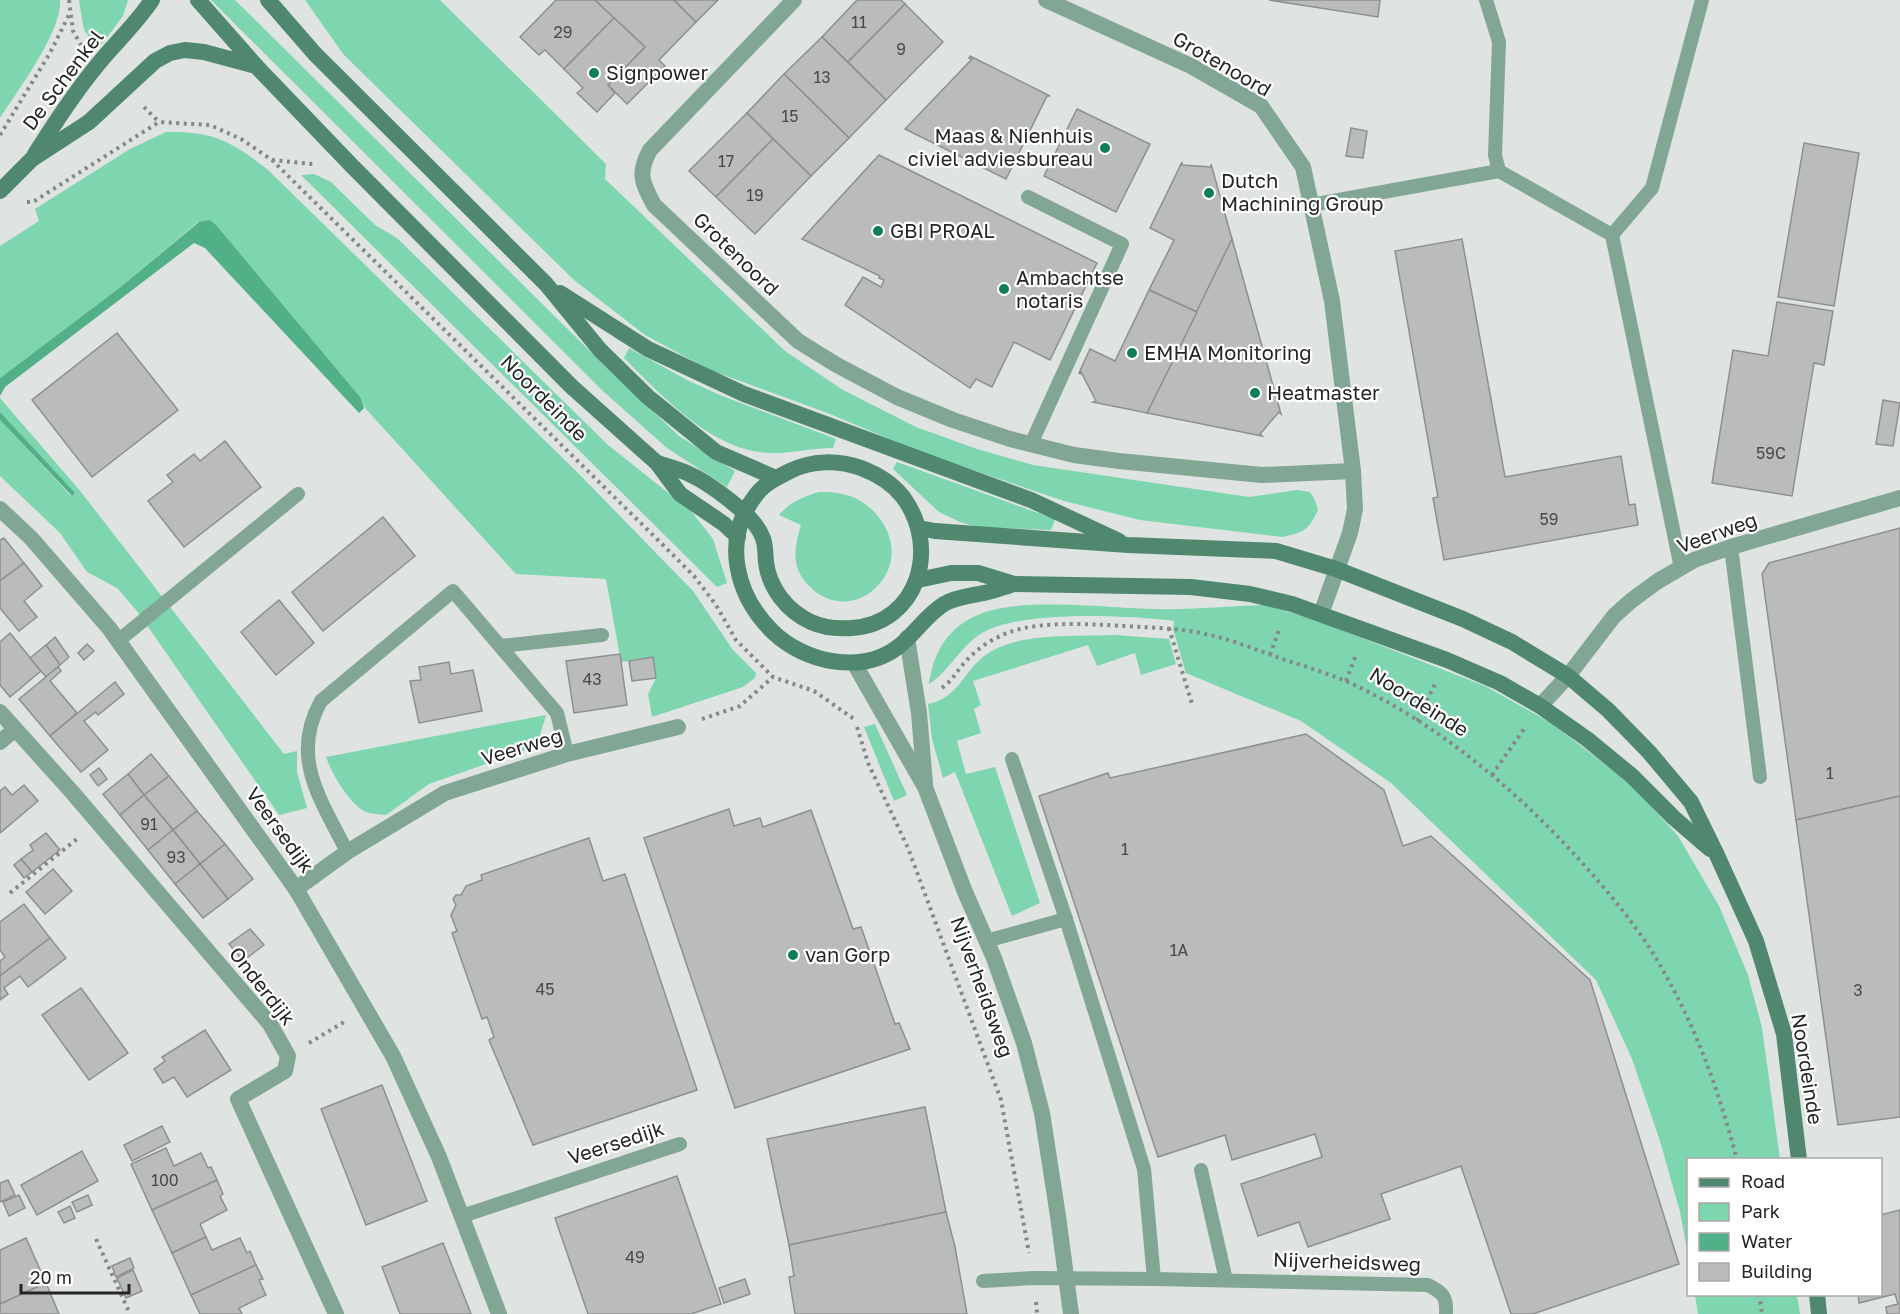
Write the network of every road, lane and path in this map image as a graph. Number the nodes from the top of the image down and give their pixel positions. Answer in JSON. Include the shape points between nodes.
{"nodes":[{"id":1,"x":69,"y":0,"type":"edge"},
{"id":2,"x":152,"y":0,"type":"edge"},
{"id":3,"x":198,"y":0,"type":"edge"},
{"id":4,"x":268,"y":0,"type":"edge"},
{"id":5,"x":794,"y":0,"type":"edge"},
{"id":6,"x":1046,"y":0,"type":"edge"},
{"id":7,"x":1486,"y":0,"type":"edge"},
{"id":8,"x":1702,"y":0,"type":"edge"},
{"id":9,"x":257,"y":67,"type":"junction"},
{"id":10,"x":0,"y":135,"type":"edge"},
{"id":11,"x":32,"y":159,"type":"junction"},
{"id":12,"x":1499,"y":171,"type":"junction"},
{"id":13,"x":0,"y":190,"type":"edge"},
{"id":14,"x":1028,"y":197,"type":"dead end"},
{"id":15,"x":22,"y":203,"type":"dead end"},
{"id":16,"x":1311,"y":205,"type":"junction"},
{"id":17,"x":1612,"y":235,"type":"junction"},
{"id":18,"x":546,"y":284,"type":"junction"},
{"id":19,"x":1031,"y":444,"type":"junction"},
{"id":20,"x":657,"y":463,"type":"junction"},
{"id":21,"x":1353,"y":471,"type":"junction"},
{"id":22,"x":776,"y":478,"type":"junction"},
{"id":23,"x":298,"y":494,"type":"dead end"},
{"id":24,"x":1900,"y":498,"type":"edge"},
{"id":25,"x":0,"y":509,"type":"edge"},
{"id":26,"x":745,"y":512,"type":"junction"},
{"id":27,"x":919,"y":528,"type":"junction"},
{"id":28,"x":738,"y":537,"type":"junction"},
{"id":29,"x":1128,"y":545,"type":"junction"},
{"id":30,"x":1731,"y":547,"type":"junction"},
{"id":31,"x":1681,"y":568,"type":"junction"},
{"id":32,"x":1336,"y":569,"type":"junction"},
{"id":33,"x":918,"y":580,"type":"junction"},
{"id":34,"x":1014,"y":584,"type":"junction"},
{"id":35,"x":900,"y":606,"type":"junction"},
{"id":36,"x":1321,"y":614,"type":"junction"},
{"id":37,"x":1169,"y":628,"type":"junction"},
{"id":38,"x":602,"y":635,"type":"dead end"},
{"id":39,"x":907,"y":638,"type":"junction"},
{"id":40,"x":118,"y":641,"type":"junction"},
{"id":41,"x":501,"y":646,"type":"junction"},
{"id":42,"x":854,"y":663,"type":"junction"},
{"id":43,"x":1568,"y":676,"type":"junction"},
{"id":44,"x":773,"y":677,"type":"junction"},
{"id":45,"x":917,"y":700,"type":"junction"},
{"id":46,"x":1192,"y":704,"type":"dead end"},
{"id":47,"x":1540,"y":706,"type":"junction"},
{"id":48,"x":881,"y":711,"type":"junction"},
{"id":49,"x":0,"y":712,"type":"edge"},
{"id":50,"x":855,"y":720,"type":"junction"},
{"id":51,"x":678,"y":727,"type":"joint"},
{"id":52,"x":14,"y":730,"type":"junction"},
{"id":53,"x":0,"y":742,"type":"edge"},
{"id":54,"x":567,"y":754,"type":"junction"},
{"id":55,"x":1012,"y":759,"type":"dead end"},
{"id":56,"x":1492,"y":775,"type":"junction"},
{"id":57,"x":1760,"y":777,"type":"dead end"},
{"id":58,"x":925,"y":787,"type":"junction"},
{"id":59,"x":98,"y":822,"type":"junction"},
{"id":60,"x":347,"y":852,"type":"junction"},
{"id":61,"x":1716,"y":853,"type":"junction"},
{"id":62,"x":296,"y":889,"type":"junction"},
{"id":63,"x":10,"y":893,"type":"dead end"},
{"id":64,"x":1066,"y":919,"type":"junction"},
{"id":65,"x":986,"y":941,"type":"junction"},
{"id":66,"x":366,"y":1008,"type":"junction"},
{"id":67,"x":288,"y":1056,"type":"junction"},
{"id":68,"x":680,"y":1144,"type":"dead end"},
{"id":69,"x":1736,"y":1158,"type":"edge"},
{"id":70,"x":1799,"y":1158,"type":"edge"},
{"id":71,"x":1201,"y":1170,"type":"dead end"},
{"id":72,"x":462,"y":1216,"type":"junction"},
{"id":73,"x":96,"y":1239,"type":"dead end"},
{"id":74,"x":1033,"y":1278,"type":"junction"},
{"id":75,"x":1154,"y":1279,"type":"junction"},
{"id":76,"x":1067,"y":1280,"type":"junction"},
{"id":77,"x":1226,"y":1280,"type":"junction"},
{"id":78,"x":983,"y":1281,"type":"dead end"},
{"id":79,"x":1759,"y":1296,"type":"edge"},
{"id":80,"x":1817,"y":1296,"type":"edge"},
{"id":81,"x":130,"y":1314,"type":"edge"},
{"id":82,"x":336,"y":1314,"type":"edge"},
{"id":83,"x":500,"y":1314,"type":"edge"},
{"id":84,"x":1037,"y":1314,"type":"edge"},
{"id":85,"x":1071,"y":1314,"type":"edge"},
{"id":86,"x":1446,"y":1314,"type":"edge"},
{"id":87,"x":1762,"y":1314,"type":"edge"},
{"id":88,"x":1819,"y":1314,"type":"edge"}],
"edges":[{"from":1,"to":10,"type":"path","via":[[70,12],[50,53]]},
{"from":2,"to":11,"type":"main road","name":"De Schenkel","via":[[67,104]]},
{"from":3,"to":9,"type":"main road","name":"Noordeinde"},
{"from":4,"to":18,"type":"main road","via":[[315,54]]},
{"from":5,"to":19,"type":"street","name":"Grotenoord","via":[[650,150],[642,182],[654,204],[798,340],[897,397],[953,420]]},
{"from":6,"to":16,"type":"street","name":"Grotenoord","via":[[1191,66],[1262,106],[1303,167]]},
{"from":7,"to":12,"type":"lane","via":[[1499,42],[1495,155]]},
{"from":8,"to":17,"type":"lane","via":[[1653,188]]},
{"from":9,"to":11,"type":"main road","name":"De Schenkel","via":[[204,52],[170,53],[88,123]]},
{"from":9,"to":20,"type":"main road","name":"Noordeinde","via":[[572,387]]},
{"from":11,"to":13,"type":"main road","name":"De Schenkel"},
{"from":12,"to":16,"type":"lane"},
{"from":12,"to":17,"type":"lane"},
{"from":14,"to":19,"type":"lane","via":[[1122,244]]},
{"from":15,"to":44,"type":"path","name":"Noordeinde","via":[[33,202],[159,122],[210,125],[241,139],[272,160],[694,576],[736,640]]},
{"from":16,"to":21,"type":"street","name":"Grotenoord","via":[[1332,301]]},
{"from":17,"to":31,"type":"lane"},
{"from":18,"to":22,"type":"main road","via":[[600,350],[682,426],[716,452]]},
{"from":18,"to":29,"type":"main road","via":[[648,349],[744,394],[1031,500]]},
{"from":19,"to":21,"type":"street","name":"Grotenoord","via":[[1074,454],[1262,476]]},
{"from":20,"to":26,"type":"main road","name":"Noordeinde","via":[[689,473]]},
{"from":20,"to":28,"type":"main road","name":"Noordeinde","via":[[680,494]]},
{"from":21,"to":32,"type":"street","name":"Grotenoord","via":[[1355,509]]},
{"from":22,"to":26,"type":"main road","via":[[757,493]]},
{"from":22,"to":27,"type":"main road","via":[[800,466],[824,462],[849,464],[874,473],[897,489]]},
{"from":23,"to":40,"type":"lane"},
{"from":24,"to":30,"type":"street","name":"Veerweg"},
{"from":25,"to":40,"type":"street","name":"Veersedijk","via":[[31,538]]},
{"from":26,"to":28,"type":"main road"},
{"from":26,"to":35,"type":"main road","via":[[762,536],[777,595],[810,622],[830,628],[857,627],[878,623]]},
{"from":27,"to":29,"type":"main road","name":"Noordeinde"},
{"from":27,"to":33,"type":"main road"},
{"from":28,"to":42,"type":"main road","via":[[736,563],[744,593],[756,615],[795,649]]},
{"from":29,"to":32,"type":"main road","name":"Noordeinde","via":[[1276,551]]},
{"from":30,"to":31,"type":"street","name":"Veerweg"},
{"from":30,"to":57,"type":"lane"},
{"from":31,"to":43,"type":"street","name":"Veerweg","via":[[1614,616]]},
{"from":32,"to":36,"type":"street","name":"Grotenoord"},
{"from":32,"to":43,"type":"main road","name":"Noordeinde","via":[[1463,619],[1512,642]]},
{"from":33,"to":34,"type":"main road","name":"Noordeinde","via":[[951,573],[978,573]]},
{"from":33,"to":35,"type":"main road"},
{"from":34,"to":36,"type":"main road","name":"Noordeinde","via":[[1191,587],[1250,594]]},
{"from":34,"to":39,"type":"main road","name":"Noordeinde","via":[[956,598]]},
{"from":35,"to":39,"type":"main road"},
{"from":36,"to":47,"type":"main road","name":"Noordeinde","via":[[1447,660]]},
{"from":37,"to":45,"type":"path","name":"Noordeinde","via":[[1095,624],[1038,626],[1008,632],[981,646],[951,681],[933,695]]},
{"from":37,"to":46,"type":"path"},
{"from":37,"to":56,"type":"path","name":"Noordeinde","via":[[1208,634],[1346,681],[1416,721]]},
{"from":38,"to":41,"type":"lane"},
{"from":39,"to":42,"type":"main road","name":"Noordeinde","via":[[897,648]]},
{"from":39,"to":45,"type":"street","name":"Nijverheidsweg"},
{"from":40,"to":62,"type":"street","name":"Veersedijk"},
{"from":41,"to":54,"type":"lane","via":[[557,713]]},
{"from":41,"to":60,"type":"lane","via":[[453,591],[321,701],[312,718],[306,749],[312,781]]},
{"from":42,"to":48,"type":"street","name":"Nijverheidsweg"},
{"from":43,"to":47,"type":"street","name":"Veerweg"},
{"from":43,"to":61,"type":"main road","name":"Noordeinde","via":[[1649,752],[1691,802]]},
{"from":44,"to":50,"type":"path","via":[[814,691]]},
{"from":44,"to":51,"type":"path","via":[[740,706]]},
{"from":45,"to":58,"type":"street","name":"Nijverheidsweg"},
{"from":47,"to":56,"type":"path"},
{"from":47,"to":61,"type":"main road","name":"Noordeinde","via":[[1596,746]]},
{"from":48,"to":50,"type":"path"},
{"from":48,"to":58,"type":"street","name":"Nijverheidsweg"},
{"from":49,"to":52,"type":"street","name":"Onderdijk"},
{"from":50,"to":74,"type":"path","name":"Nijverheidsweg","via":[[868,763],[908,848],[1002,1100]]},
{"from":51,"to":54,"type":"street","name":"Veerweg"},
{"from":52,"to":53,"type":"street"},
{"from":52,"to":59,"type":"street","name":"Onderdijk"},
{"from":54,"to":60,"type":"street","name":"Veerweg","via":[[445,793]]},
{"from":55,"to":64,"type":"lane"},
{"from":56,"to":69,"type":"path","name":"Noordeinde","via":[[1575,854],[1619,905],[1665,972],[1707,1063]]},
{"from":58,"to":65,"type":"street","name":"Nijverheidsweg"},
{"from":59,"to":63,"type":"path"},
{"from":59,"to":67,"type":"street","name":"Onderdijk","via":[[270,1024]]},
{"from":60,"to":62,"type":"street","name":"Veerweg"},
{"from":61,"to":70,"type":"main road","name":"Noordeinde","via":[[1756,941],[1784,1034]]},
{"from":62,"to":66,"type":"street","name":"Veersedijk"},
{"from":64,"to":65,"type":"lane","name":"Nijverheidsweg"},
{"from":64,"to":75,"type":"lane","via":[[1144,1169]]},
{"from":65,"to":76,"type":"street","name":"Nijverheidsweg","via":[[1024,1043],[1042,1113]]},
{"from":66,"to":67,"type":"path"},
{"from":66,"to":72,"type":"street","name":"Veersedijk","via":[[393,1056]]},
{"from":67,"to":82,"type":"street","name":"Onderdijk","via":[[285,1071],[238,1099]]},
{"from":68,"to":72,"type":"lane","name":"Veersedijk"},
{"from":71,"to":77,"type":"lane"},
{"from":72,"to":83,"type":"street","name":"Veersedijk"},
{"from":73,"to":81,"type":"path"},
{"from":74,"to":76,"type":"lane","name":"Nijverheidsweg"},
{"from":74,"to":78,"type":"lane","name":"Nijverheidsweg"},
{"from":74,"to":84,"type":"path","name":"Nijverheidsweg"},
{"from":75,"to":76,"type":"lane","name":"Nijverheidsweg"},
{"from":75,"to":77,"type":"lane","name":"Nijverheidsweg"},
{"from":76,"to":85,"type":"street","name":"Nijverheidsweg"},
{"from":77,"to":86,"type":"lane","name":"Nijverheidsweg","via":[[1428,1284],[1443,1293]]},
{"from":79,"to":87,"type":"path"},
{"from":80,"to":88,"type":"main road"}]}
